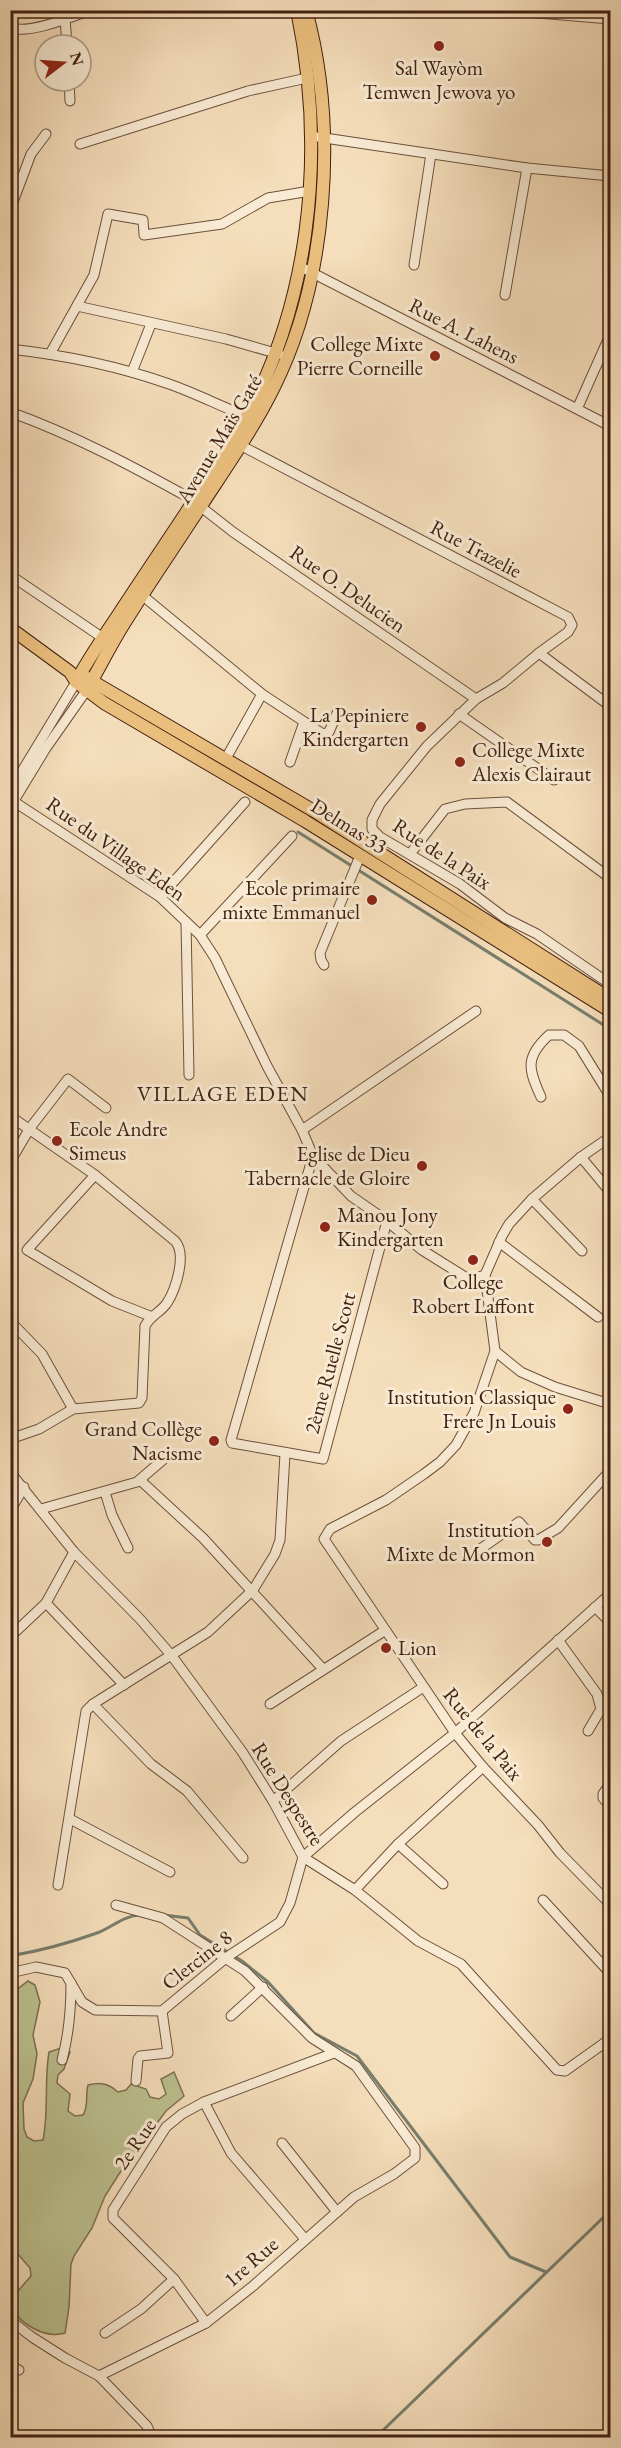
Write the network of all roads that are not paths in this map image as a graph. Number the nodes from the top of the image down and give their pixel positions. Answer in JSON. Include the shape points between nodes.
{"nodes":[{"id":1,"x":91,"y":10,"type":"edge"},
{"id":2,"x":297,"y":10,"type":"edge"},
{"id":3,"x":306,"y":10,"type":"edge"},
{"id":4,"x":501,"y":10,"type":"edge"},
{"id":5,"x":531,"y":12,"type":"edge"},
{"id":6,"x":65,"y":18,"type":"junction"},
{"id":7,"x":610,"y":19,"type":"edge"},
{"id":8,"x":13,"y":28,"type":"edge"},
{"id":9,"x":66,"y":33,"type":"edge"},
{"id":10,"x":10,"y":41,"type":"edge"},
{"id":11,"x":307,"y":78,"type":"junction"},
{"id":12,"x":70,"y":93,"type":"edge"},
{"id":13,"x":70,"y":101,"type":"dead end"},
{"id":14,"x":46,"y":134,"type":"dead end"},
{"id":15,"x":318,"y":138,"type":"junction"},
{"id":16,"x":80,"y":144,"type":"dead end"},
{"id":17,"x":431,"y":154,"type":"junction"},
{"id":18,"x":527,"y":168,"type":"junction"},
{"id":19,"x":610,"y":176,"type":"edge"},
{"id":20,"x":310,"y":191,"type":"junction"},
{"id":21,"x":10,"y":210,"type":"edge"},
{"id":22,"x":414,"y":265,"type":"dead end"},
{"id":23,"x":306,"y":270,"type":"junction"},
{"id":24,"x":505,"y":295,"type":"dead end"},
{"id":25,"x":77,"y":306,"type":"junction"},
{"id":26,"x":151,"y":324,"type":"junction"},
{"id":27,"x":610,"y":335,"type":"edge"},
{"id":28,"x":10,"y":349,"type":"edge"},
{"id":29,"x":50,"y":354,"type":"junction"},
{"id":30,"x":282,"y":354,"type":"junction"},
{"id":31,"x":132,"y":372,"type":"junction"},
{"id":32,"x":577,"y":409,"type":"junction"},
{"id":33,"x":10,"y":412,"type":"edge"},
{"id":34,"x":246,"y":416,"type":"junction"},
{"id":35,"x":610,"y":426,"type":"edge"},
{"id":36,"x":242,"y":446,"type":"junction"},
{"id":37,"x":197,"y":504,"type":"junction"},
{"id":38,"x":10,"y":576,"type":"edge"},
{"id":39,"x":143,"y":596,"type":"junction"},
{"id":40,"x":10,"y":628,"type":"edge"},
{"id":41,"x":103,"y":638,"type":"junction"},
{"id":42,"x":539,"y":653,"type":"junction"},
{"id":43,"x":75,"y":676,"type":"junction"},
{"id":44,"x":89,"y":686,"type":"junction"},
{"id":45,"x":262,"y":694,"type":"junction"},
{"id":46,"x":476,"y":699,"type":"junction"},
{"id":47,"x":610,"y":706,"type":"edge"},
{"id":48,"x":338,"y":711,"type":"dead end"},
{"id":49,"x":459,"y":714,"type":"junction"},
{"id":50,"x":304,"y":722,"type":"junction"},
{"id":51,"x":225,"y":760,"type":"junction"},
{"id":52,"x":290,"y":762,"type":"dead end"},
{"id":53,"x":554,"y":780,"type":"dead end"},
{"id":54,"x":11,"y":799,"type":"edge"},
{"id":55,"x":246,"y":802,"type":"dead end"},
{"id":56,"x":292,"y":836,"type":"dead end"},
{"id":57,"x":410,"y":854,"type":"junction"},
{"id":58,"x":360,"y":856,"type":"junction"},
{"id":59,"x":610,"y":879,"type":"edge"},
{"id":60,"x":160,"y":897,"type":"junction"},
{"id":61,"x":186,"y":922,"type":"junction"},
{"id":62,"x":200,"y":935,"type":"junction"},
{"id":63,"x":324,"y":965,"type":"dead end"},
{"id":64,"x":610,"y":984,"type":"edge"},
{"id":65,"x":610,"y":999,"type":"edge"},
{"id":66,"x":476,"y":1011,"type":"dead end"},
{"id":67,"x":610,"y":1011,"type":"edge"},
{"id":68,"x":189,"y":1075,"type":"dead end"},
{"id":69,"x":610,"y":1096,"type":"edge"},
{"id":70,"x":541,"y":1097,"type":"dead end"},
{"id":71,"x":106,"y":1108,"type":"dead end"},
{"id":72,"x":10,"y":1116,"type":"edge"},
{"id":73,"x":30,"y":1128,"type":"junction"},
{"id":74,"x":302,"y":1130,"type":"junction"},
{"id":75,"x":610,"y":1137,"type":"edge"},
{"id":76,"x":313,"y":1156,"type":"junction"},
{"id":77,"x":581,"y":1157,"type":"junction"},
{"id":78,"x":10,"y":1162,"type":"edge"},
{"id":79,"x":95,"y":1175,"type":"junction"},
{"id":80,"x":610,"y":1192,"type":"edge"},
{"id":81,"x":532,"y":1199,"type":"junction"},
{"id":82,"x":387,"y":1221,"type":"junction"},
{"id":83,"x":499,"y":1242,"type":"junction"},
{"id":84,"x":582,"y":1251,"type":"dead end"},
{"id":85,"x":484,"y":1275,"type":"junction"},
{"id":86,"x":150,"y":1316,"type":"junction"},
{"id":87,"x":598,"y":1317,"type":"dead end"},
{"id":88,"x":10,"y":1321,"type":"edge"},
{"id":89,"x":495,"y":1351,"type":"junction"},
{"id":90,"x":610,"y":1404,"type":"edge"},
{"id":91,"x":73,"y":1409,"type":"junction"},
{"id":92,"x":10,"y":1439,"type":"edge"},
{"id":93,"x":285,"y":1454,"type":"junction"},
{"id":94,"x":165,"y":1458,"type":"dead end"},
{"id":95,"x":610,"y":1471,"type":"edge"},
{"id":96,"x":10,"y":1472,"type":"edge"},
{"id":97,"x":140,"y":1480,"type":"junction"},
{"id":98,"x":24,"y":1487,"type":"junction"},
{"id":99,"x":105,"y":1492,"type":"junction"},
{"id":100,"x":41,"y":1509,"type":"junction"},
{"id":101,"x":10,"y":1511,"type":"edge"},
{"id":102,"x":128,"y":1548,"type":"dead end"},
{"id":103,"x":479,"y":1550,"type":"dead end"},
{"id":104,"x":74,"y":1552,"type":"junction"},
{"id":105,"x":253,"y":1590,"type":"junction"},
{"id":106,"x":610,"y":1594,"type":"edge"},
{"id":107,"x":46,"y":1603,"type":"junction"},
{"id":108,"x":595,"y":1607,"type":"junction"},
{"id":109,"x":610,"y":1622,"type":"edge"},
{"id":110,"x":384,"y":1631,"type":"junction"},
{"id":111,"x":10,"y":1637,"type":"edge"},
{"id":112,"x":558,"y":1640,"type":"junction"},
{"id":113,"x":172,"y":1656,"type":"junction"},
{"id":114,"x":323,"y":1669,"type":"junction"},
{"id":115,"x":124,"y":1685,"type":"junction"},
{"id":116,"x":423,"y":1688,"type":"junction"},
{"id":117,"x":93,"y":1704,"type":"junction"},
{"id":118,"x":270,"y":1704,"type":"dead end"},
{"id":119,"x":588,"y":1731,"type":"dead end"},
{"id":120,"x":454,"y":1733,"type":"junction"},
{"id":121,"x":483,"y":1767,"type":"junction"},
{"id":122,"x":610,"y":1784,"type":"edge"},
{"id":123,"x":273,"y":1801,"type":"junction"},
{"id":124,"x":610,"y":1806,"type":"edge"},
{"id":125,"x":70,"y":1819,"type":"junction"},
{"id":126,"x":398,"y":1844,"type":"junction"},
{"id":127,"x":303,"y":1857,"type":"junction"},
{"id":128,"x":243,"y":1858,"type":"dead end"},
{"id":129,"x":170,"y":1872,"type":"dead end"},
{"id":130,"x":443,"y":1884,"type":"dead end"},
{"id":131,"x":58,"y":1885,"type":"dead end"},
{"id":132,"x":355,"y":1890,"type":"junction"},
{"id":133,"x":543,"y":1900,"type":"dead end"},
{"id":134,"x":610,"y":1904,"type":"edge"},
{"id":135,"x":116,"y":1905,"type":"dead end"},
{"id":136,"x":228,"y":1956,"type":"junction"},
{"id":137,"x":10,"y":1973,"type":"edge"},
{"id":138,"x":610,"y":1973,"type":"edge"},
{"id":139,"x":70,"y":1980,"type":"junction"},
{"id":140,"x":262,"y":1987,"type":"junction"},
{"id":141,"x":162,"y":2011,"type":"junction"},
{"id":142,"x":231,"y":2016,"type":"dead end"},
{"id":143,"x":610,"y":2038,"type":"edge"},
{"id":144,"x":334,"y":2053,"type":"junction"},
{"id":145,"x":62,"y":2060,"type":"dead end"},
{"id":146,"x":136,"y":2081,"type":"dead end"},
{"id":147,"x":204,"y":2102,"type":"junction"},
{"id":148,"x":282,"y":2143,"type":"dead end"},
{"id":149,"x":337,"y":2212,"type":"junction"},
{"id":150,"x":305,"y":2239,"type":"junction"},
{"id":151,"x":174,"y":2279,"type":"junction"},
{"id":152,"x":10,"y":2320,"type":"edge"},
{"id":153,"x":206,"y":2323,"type":"junction"},
{"id":154,"x":105,"y":2333,"type":"dead end"},
{"id":155,"x":99,"y":2376,"type":"junction"},
{"id":156,"x":152,"y":2438,"type":"edge"}],
"edges":[{"from":1,"to":6,"type":"street"},
{"from":2,"to":11,"type":"main road","name":"Avenue Maïs Gaté"},
{"from":3,"to":15,"type":"main road","name":"Avenue Maïs Gaté","via":[[318,76]]},
{"from":4,"to":5,"type":"street"},
{"from":5,"to":7,"type":"street"},
{"from":6,"to":8,"type":"street","via":[[30,29]]},
{"from":6,"to":9,"type":"street"},
{"from":8,"to":10,"type":"street"},
{"from":11,"to":15,"type":"main road","name":"Avenue Maïs Gaté"},
{"from":11,"to":16,"type":"street","via":[[248,91]]},
{"from":12,"to":13,"type":"street"},
{"from":14,"to":21,"type":"street","via":[[31,154]]},
{"from":15,"to":17,"type":"street"},
{"from":15,"to":20,"type":"main road","name":"Avenue Maïs Gaté"},
{"from":15,"to":23,"type":"main road","name":"Avenue Maïs Gaté","via":[[319,228]]},
{"from":17,"to":18,"type":"street"},
{"from":17,"to":22,"type":"street"},
{"from":18,"to":19,"type":"street"},
{"from":18,"to":24,"type":"street"},
{"from":20,"to":23,"type":"main road","name":"Avenue Maïs Gaté"},
{"from":20,"to":25,"type":"street","via":[[268,198],[222,224],[144,235],[143,220],[108,214],[94,275]]},
{"from":23,"to":30,"type":"main road","name":"Avenue Maïs Gaté"},
{"from":23,"to":32,"type":"street","name":"Rue A. Lahens"},
{"from":25,"to":26,"type":"street"},
{"from":25,"to":29,"type":"street"},
{"from":26,"to":30,"type":"street"},
{"from":26,"to":31,"type":"street"},
{"from":27,"to":32,"type":"street"},
{"from":28,"to":29,"type":"street"},
{"from":29,"to":31,"type":"street"},
{"from":30,"to":34,"type":"main road","name":"Avenue Maïs Gaté"},
{"from":30,"to":36,"type":"main road","name":"Avenue Maïs Gaté","via":[[274,389]]},
{"from":31,"to":34,"type":"street"},
{"from":32,"to":35,"type":"street","name":"Rue A. Lahens"},
{"from":33,"to":37,"type":"street","name":"Rue O. Delucien","via":[[135,467]]},
{"from":34,"to":37,"type":"main road","name":"Avenue Maïs Gaté"},
{"from":36,"to":37,"type":"main road","name":"Avenue Maïs Gaté"},
{"from":36,"to":42,"type":"street","name":"Rue Trazelie","via":[[568,617],[572,625],[568,632]]},
{"from":37,"to":39,"type":"main road","name":"Avenue Maïs Gaté"},
{"from":37,"to":41,"type":"main road","name":"Avenue Maïs Gaté"},
{"from":37,"to":46,"type":"street","name":"Rue O. Delucien"},
{"from":38,"to":41,"type":"street"},
{"from":39,"to":44,"type":"main road","name":"Avenue Maïs Gaté"},
{"from":39,"to":45,"type":"street"},
{"from":40,"to":43,"type":"main road","name":"Delmas 33"},
{"from":41,"to":43,"type":"main road","name":"Avenue Maïs Gaté"},
{"from":42,"to":46,"type":"street","name":"Rue de la Paix"},
{"from":42,"to":47,"type":"street"},
{"from":43,"to":44,"type":"main road","name":"Delmas 33"},
{"from":43,"to":54,"type":"street","name":"Avenue Maïs Gaté"},
{"from":44,"to":51,"type":"main road","name":"Delmas 33"},
{"from":44,"to":54,"type":"street","name":"Avenue Maïs Gaté"},
{"from":44,"to":58,"type":"main road","name":"Delmas 33"},
{"from":45,"to":50,"type":"street"},
{"from":45,"to":51,"type":"street"},
{"from":46,"to":49,"type":"street","name":"Rue de la Paix"},
{"from":48,"to":50,"type":"street","via":[[325,734]]},
{"from":49,"to":53,"type":"street"},
{"from":49,"to":57,"type":"street","name":"Rue de la Paix","via":[[407,771],[372,820],[372,829],[380,837]]},
{"from":50,"to":52,"type":"street"},
{"from":51,"to":65,"type":"main road","name":"Delmas 33","via":[[314,811]]},
{"from":54,"to":60,"type":"street","name":"Rue du Village Eden"},
{"from":55,"to":60,"type":"street"},
{"from":56,"to":62,"type":"street"},
{"from":57,"to":59,"type":"street","via":[[445,809],[507,802]]},
{"from":57,"to":64,"type":"street","name":"Rue de la Paix"},
{"from":58,"to":63,"type":"street","via":[[319,956]]},
{"from":58,"to":67,"type":"main road","name":"Delmas 33"},
{"from":60,"to":61,"type":"street","name":"Rue du Village Eden"},
{"from":61,"to":62,"type":"street","name":"Rue du Village Eden"},
{"from":61,"to":68,"type":"street"},
{"from":62,"to":74,"type":"street","name":"Rue du Village Eden"},
{"from":66,"to":74,"type":"street"},
{"from":69,"to":70,"type":"street","via":[[579,1046],[564,1035],[549,1035],[538,1045],[530,1062]]},
{"from":71,"to":73,"type":"street","via":[[68,1078]]},
{"from":72,"to":73,"type":"street"},
{"from":73,"to":78,"type":"street"},
{"from":73,"to":79,"type":"street"},
{"from":74,"to":76,"type":"street","name":"Rue du Village Eden"},
{"from":75,"to":77,"type":"street"},
{"from":76,"to":82,"type":"street","name":"Rue du Village Eden","via":[[351,1196]]},
{"from":76,"to":93,"type":"street","name":"2ème Ruelle Scott","via":[[231,1442]]},
{"from":77,"to":80,"type":"street"},
{"from":77,"to":81,"type":"street"},
{"from":79,"to":86,"type":"street","via":[[180,1247],[181,1261],[168,1302]]},
{"from":79,"to":86,"type":"street","via":[[27,1250],[112,1301]]},
{"from":81,"to":83,"type":"street","via":[[509,1224]]},
{"from":81,"to":84,"type":"street"},
{"from":82,"to":85,"type":"street","name":"Rue du Village Eden","via":[[422,1250],[470,1280]]},
{"from":82,"to":93,"type":"street","name":"2ème Ruelle Scott","via":[[323,1459]]},
{"from":83,"to":85,"type":"street"},
{"from":83,"to":87,"type":"street"},
{"from":85,"to":89,"type":"street"},
{"from":86,"to":91,"type":"street","via":[[145,1326],[139,1403]]},
{"from":88,"to":91,"type":"street","via":[[42,1354]]},
{"from":89,"to":90,"type":"street","via":[[521,1372]]},
{"from":89,"to":110,"type":"street","name":"Rue de la Paix","via":[[474,1413],[440,1462],[386,1500],[324,1535],[325,1543]]},
{"from":91,"to":92,"type":"street","via":[[39,1429]]},
{"from":93,"to":105,"type":"street","via":[[280,1540]]},
{"from":94,"to":97,"type":"street"},
{"from":95,"to":103,"type":"street","via":[[558,1528],[535,1540],[519,1522]]},
{"from":96,"to":98,"type":"street","name":"Rue Despestre"},
{"from":97,"to":99,"type":"street"},
{"from":97,"to":105,"type":"street"},
{"from":98,"to":100,"type":"street","name":"Rue Despestre"},
{"from":98,"to":101,"type":"street"},
{"from":99,"to":100,"type":"street"},
{"from":99,"to":102,"type":"street"},
{"from":100,"to":104,"type":"street","name":"Rue Despestre"},
{"from":104,"to":107,"type":"street"},
{"from":104,"to":113,"type":"street","name":"Rue Despestre"},
{"from":105,"to":113,"type":"street","via":[[208,1632]]},
{"from":105,"to":114,"type":"street"},
{"from":106,"to":108,"type":"street"},
{"from":107,"to":111,"type":"street"},
{"from":107,"to":115,"type":"street"},
{"from":108,"to":109,"type":"street"},
{"from":108,"to":112,"type":"street"},
{"from":110,"to":114,"type":"street"},
{"from":110,"to":116,"type":"street","name":"Rue de la Paix"},
{"from":112,"to":119,"type":"street","via":[[600,1701],[601,1709]]},
{"from":112,"to":120,"type":"street"},
{"from":113,"to":115,"type":"street"},
{"from":113,"to":123,"type":"street","name":"Rue Despestre"},
{"from":114,"to":118,"type":"street"},
{"from":115,"to":117,"type":"street"},
{"from":116,"to":120,"type":"street","name":"Rue de la Paix"},
{"from":116,"to":123,"type":"street","via":[[341,1741]]},
{"from":117,"to":125,"type":"street","via":[[85,1717]]},
{"from":117,"to":128,"type":"street","via":[[151,1764],[187,1791]]},
{"from":120,"to":121,"type":"street","name":"Rue de la Paix"},
{"from":120,"to":127,"type":"street"},
{"from":121,"to":126,"type":"street"},
{"from":121,"to":134,"type":"street","name":"Rue de la Paix"},
{"from":122,"to":124,"type":"street","via":[[603,1794]]},
{"from":123,"to":127,"type":"street","name":"Rue Despestre"},
{"from":125,"to":129,"type":"street"},
{"from":125,"to":131,"type":"street"},
{"from":126,"to":130,"type":"street"},
{"from":126,"to":132,"type":"street"},
{"from":127,"to":132,"type":"street","name":"Rue Despestre"},
{"from":127,"to":136,"type":"street","name":"Clercine 8","via":[[290,1903],[280,1922]]},
{"from":132,"to":143,"type":"street","name":"Rue Despestre","via":[[418,1941],[461,1964],[561,2072]]},
{"from":133,"to":138,"type":"street"},
{"from":135,"to":136,"type":"street","via":[[163,1918]]},
{"from":136,"to":140,"type":"street"},
{"from":136,"to":141,"type":"street","name":"Clercine 8"},
{"from":137,"to":139,"type":"street","via":[[36,1967],[54,1969]]},
{"from":139,"to":141,"type":"street","name":"Clercine 8","via":[[82,2002],[95,2010]]},
{"from":139,"to":145,"type":"street","via":[[71,2009]]},
{"from":140,"to":142,"type":"street"},
{"from":140,"to":144,"type":"street","via":[[307,2033]]},
{"from":141,"to":146,"type":"street","via":[[168,2053],[140,2056]]},
{"from":144,"to":147,"type":"street","name":"2e Rue"},
{"from":144,"to":149,"type":"street","name":"1re Rue","via":[[360,2071],[415,2148],[415,2158]]},
{"from":147,"to":150,"type":"street","via":[[231,2153]]},
{"from":147,"to":151,"type":"street","name":"2e Rue","via":[[165,2127],[112,2214]]},
{"from":148,"to":149,"type":"street"},
{"from":149,"to":150,"type":"street","name":"1re Rue"},
{"from":150,"to":153,"type":"street","name":"1re Rue"},
{"from":151,"to":153,"type":"street","name":"2e Rue"},
{"from":151,"to":154,"type":"street","via":[[141,2309]]},
{"from":152,"to":155,"type":"street"},
{"from":153,"to":155,"type":"street","name":"1re Rue"},
{"from":155,"to":156,"type":"street","via":[[147,2426]]}]}
